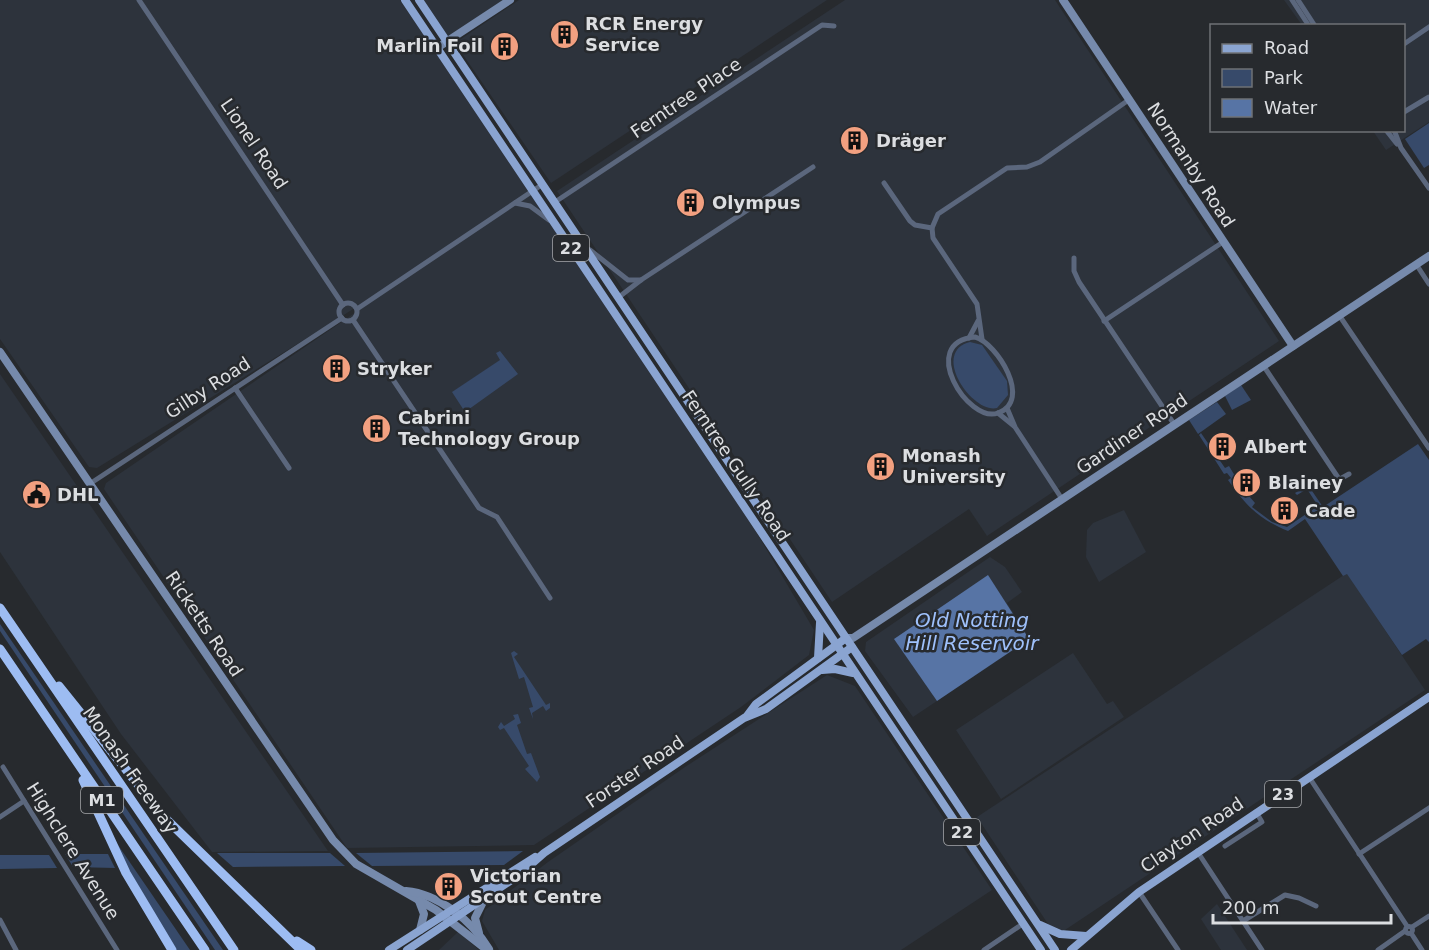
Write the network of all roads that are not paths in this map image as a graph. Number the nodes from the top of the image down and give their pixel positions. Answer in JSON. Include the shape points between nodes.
{"nodes":[{"id":1,"x":139,"y":0,"type":"edge"},
{"id":2,"x":405,"y":0,"type":"edge"},
{"id":3,"x":419,"y":0,"type":"edge"},
{"id":4,"x":510,"y":0,"type":"edge"},
{"id":5,"x":1063,"y":0,"type":"edge"},
{"id":6,"x":1292,"y":0,"type":"edge"},
{"id":7,"x":1298,"y":0,"type":"edge"},
{"id":8,"x":1308,"y":24,"type":"edge"},
{"id":9,"x":1314,"y":24,"type":"edge"},
{"id":10,"x":834,"y":26,"type":"dead end"},
{"id":11,"x":1429,"y":27,"type":"edge"},
{"id":12,"x":447,"y":42,"type":"junction"},
{"id":13,"x":1405,"y":43,"type":"edge"},
{"id":14,"x":437,"y":48,"type":"junction"},
{"id":15,"x":1429,"y":97,"type":"edge"},
{"id":16,"x":1130,"y":99,"type":"junction"},
{"id":17,"x":1405,"y":106,"type":"edge"},
{"id":18,"x":1415,"y":106,"type":"junction"},
{"id":19,"x":1405,"y":111,"type":"edge"},
{"id":20,"x":1388,"y":132,"type":"edge"},
{"id":21,"x":1395,"y":132,"type":"edge"},
{"id":22,"x":1412,"y":164,"type":"junction"},
{"id":23,"x":813,"y":167,"type":"dead end"},
{"id":24,"x":1429,"y":173,"type":"edge"},
{"id":25,"x":1422,"y":178,"type":"junction"},
{"id":26,"x":884,"y":183,"type":"dead end"},
{"id":27,"x":543,"y":184,"type":"junction"},
{"id":28,"x":1429,"y":188,"type":"edge"},
{"id":29,"x":533,"y":191,"type":"junction"},
{"id":30,"x":555,"y":202,"type":"junction"},
{"id":31,"x":515,"y":203,"type":"junction"},
{"id":32,"x":932,"y":228,"type":"junction"},
{"id":33,"x":560,"y":232,"type":"junction"},
{"id":34,"x":1223,"y":242,"type":"junction"},
{"id":35,"x":584,"y":245,"type":"junction"},
{"id":36,"x":1429,"y":256,"type":"edge"},
{"id":37,"x":1074,"y":258,"type":"dead end"},
{"id":38,"x":1416,"y":264,"type":"junction"},
{"id":39,"x":641,"y":280,"type":"junction"},
{"id":40,"x":1429,"y":284,"type":"edge"},
{"id":41,"x":619,"y":297,"type":"junction"},
{"id":42,"x":343,"y":305,"type":"junction"},
{"id":43,"x":357,"y":309,"type":"junction"},
{"id":44,"x":1339,"y":315,"type":"junction"},
{"id":45,"x":342,"y":318,"type":"junction"},
{"id":46,"x":353,"y":320,"type":"junction"},
{"id":47,"x":979,"y":320,"type":"junction"},
{"id":48,"x":1104,"y":321,"type":"junction"},
{"id":49,"x":969,"y":338,"type":"junction"},
{"id":50,"x":982,"y":339,"type":"junction"},
{"id":51,"x":1293,"y":346,"type":"junction"},
{"id":52,"x":0,"y":352,"type":"edge"},
{"id":53,"x":1263,"y":365,"type":"junction"},
{"id":54,"x":235,"y":388,"type":"junction"},
{"id":55,"x":1007,"y":408,"type":"junction"},
{"id":56,"x":998,"y":413,"type":"junction"},
{"id":57,"x":1174,"y":424,"type":"junction"},
{"id":58,"x":1015,"y":427,"type":"junction"},
{"id":59,"x":1429,"y":448,"type":"edge"},
{"id":60,"x":725,"y":456,"type":"junction"},
{"id":61,"x":715,"y":463,"type":"junction"},
{"id":62,"x":289,"y":468,"type":"dead end"},
{"id":63,"x":1349,"y":474,"type":"dead end"},
{"id":64,"x":91,"y":483,"type":"junction"},
{"id":65,"x":1062,"y":499,"type":"junction"},
{"id":66,"x":550,"y":598,"type":"dead end"},
{"id":67,"x":0,"y":608,"type":"edge"},
{"id":68,"x":820,"y":621,"type":"junction"},
{"id":69,"x":850,"y":641,"type":"junction"},
{"id":70,"x":835,"y":645,"type":"junction"},
{"id":71,"x":0,"y":649,"type":"edge"},
{"id":72,"x":28,"y":650,"type":"junction"},
{"id":73,"x":841,"y":655,"type":"junction"},
{"id":74,"x":818,"y":658,"type":"junction"},
{"id":75,"x":820,"y":670,"type":"junction"},
{"id":76,"x":854,"y":673,"type":"junction"},
{"id":77,"x":1429,"y":697,"type":"edge"},
{"id":78,"x":744,"y":718,"type":"junction"},
{"id":79,"x":910,"y":734,"type":"junction"},
{"id":80,"x":901,"y":740,"type":"junction"},
{"id":81,"x":72,"y":757,"type":"junction"},
{"id":82,"x":3,"y":767,"type":"dead end"},
{"id":83,"x":1308,"y":777,"type":"junction"},
{"id":84,"x":24,"y":801,"type":"junction"},
{"id":85,"x":1429,"y":808,"type":"edge"},
{"id":86,"x":1256,"y":812,"type":"junction"},
{"id":87,"x":0,"y":817,"type":"edge"},
{"id":88,"x":1225,"y":846,"type":"dead end"},
{"id":89,"x":1197,"y":851,"type":"junction"},
{"id":90,"x":544,"y":853,"type":"junction"},
{"id":91,"x":1359,"y":854,"type":"junction"},
{"id":92,"x":1001,"y":868,"type":"junction"},
{"id":93,"x":991,"y":875,"type":"junction"},
{"id":94,"x":404,"y":890,"type":"junction"},
{"id":95,"x":1139,"y":892,"type":"junction"},
{"id":96,"x":484,"y":898,"type":"junction"},
{"id":97,"x":419,"y":901,"type":"junction"},
{"id":98,"x":1316,"y":906,"type":"dead end"},
{"id":99,"x":447,"y":912,"type":"junction"},
{"id":100,"x":1429,"y":916,"type":"edge"},
{"id":101,"x":454,"y":918,"type":"junction"},
{"id":102,"x":0,"y":920,"type":"edge"},
{"id":103,"x":1243,"y":921,"type":"junction"},
{"id":104,"x":1024,"y":923,"type":"junction"},
{"id":105,"x":1039,"y":925,"type":"junction"},
{"id":106,"x":1409,"y":929,"type":"junction"},
{"id":107,"x":420,"y":930,"type":"junction"},
{"id":108,"x":479,"y":933,"type":"junction"},
{"id":109,"x":287,"y":936,"type":"junction"},
{"id":110,"x":1086,"y":936,"type":"junction"},
{"id":111,"x":16,"y":950,"type":"edge"},
{"id":112,"x":117,"y":950,"type":"edge"},
{"id":113,"x":172,"y":950,"type":"edge"},
{"id":114,"x":205,"y":950,"type":"edge"},
{"id":115,"x":234,"y":950,"type":"edge"},
{"id":116,"x":301,"y":950,"type":"edge"},
{"id":117,"x":311,"y":950,"type":"edge"},
{"id":118,"x":389,"y":950,"type":"edge"},
{"id":119,"x":407,"y":950,"type":"edge"},
{"id":120,"x":488,"y":950,"type":"edge"},
{"id":121,"x":984,"y":950,"type":"edge"},
{"id":122,"x":1041,"y":950,"type":"edge"},
{"id":123,"x":1055,"y":950,"type":"edge"},
{"id":124,"x":1071,"y":950,"type":"edge"},
{"id":125,"x":1178,"y":950,"type":"edge"},
{"id":126,"x":1262,"y":950,"type":"edge"},
{"id":127,"x":1378,"y":950,"type":"edge"},
{"id":128,"x":1422,"y":950,"type":"edge"}],
"edges":[{"from":1,"to":42,"type":"street","name":"Lionel Road"},
{"from":2,"to":14,"type":"main road","name":"Ferntree Gully Road","number":"22"},
{"from":3,"to":12,"type":"main road","name":"Ferntree Gully Road","number":"22"},
{"from":4,"to":12,"type":"street"},
{"from":5,"to":16,"type":"street","name":"Normanby Road"},
{"from":6,"to":8,"type":"street"},
{"from":7,"to":9,"type":"street"},
{"from":10,"to":30,"type":"street","name":"Ferntree Place","via":[[822,25]]},
{"from":11,"to":13,"type":"street"},
{"from":12,"to":14,"type":"street"},
{"from":12,"to":27,"type":"main road","name":"Ferntree Gully Road","number":"22"},
{"from":14,"to":29,"type":"main road","name":"Ferntree Gully Road","number":"22"},
{"from":15,"to":18,"type":"street"},
{"from":16,"to":32,"type":"street","via":[[1040,162],[1007,168],[938,214]]},
{"from":16,"to":34,"type":"street","name":"Normanby Road"},
{"from":17,"to":18,"type":"street"},
{"from":18,"to":19,"type":"street"},
{"from":20,"to":22,"type":"street"},
{"from":21,"to":22,"type":"street"},
{"from":22,"to":25,"type":"street"},
{"from":23,"to":39,"type":"street"},
{"from":24,"to":25,"type":"street"},
{"from":25,"to":28,"type":"street"},
{"from":26,"to":32,"type":"street","via":[[910,221]]},
{"from":27,"to":29,"type":"street"},
{"from":27,"to":30,"type":"main road","name":"Ferntree Gully Road","number":"22"},
{"from":29,"to":31,"type":"street"},
{"from":29,"to":33,"type":"main road","name":"Ferntree Gully Road","number":"22"},
{"from":30,"to":35,"type":"main road","name":"Ferntree Gully Road","number":"22"},
{"from":31,"to":33,"type":"street","via":[[543,213]]},
{"from":31,"to":43,"type":"street"},
{"from":32,"to":47,"type":"street","via":[[933,238],[977,304]]},
{"from":33,"to":61,"type":"main road","name":"Ferntree Gully Road","number":"22"},
{"from":34,"to":48,"type":"street"},
{"from":34,"to":51,"type":"street","name":"Normanby Road"},
{"from":35,"to":39,"type":"street","via":[[628,280]]},
{"from":35,"to":41,"type":"main road","name":"Ferntree Gully Road","number":"22"},
{"from":36,"to":38,"type":"street","name":"Gardiner Road"},
{"from":37,"to":48,"type":"street","via":[[1077,278]]},
{"from":38,"to":40,"type":"street"},
{"from":38,"to":44,"type":"street","name":"Gardiner Road"},
{"from":39,"to":41,"type":"street"},
{"from":41,"to":60,"type":"main road","name":"Ferntree Gully Road","number":"22"},
{"from":42,"to":43,"type":"street","via":[[352,304]]},
{"from":42,"to":45,"type":"street"},
{"from":43,"to":46,"type":"street"},
{"from":44,"to":51,"type":"street","name":"Gardiner Road"},
{"from":44,"to":59,"type":"street"},
{"from":45,"to":46,"type":"street"},
{"from":45,"to":54,"type":"street","name":"Gilby Road"},
{"from":46,"to":66,"type":"street","via":[[478,508],[497,518]]},
{"from":47,"to":49,"type":"street"},
{"from":47,"to":50,"type":"street"},
{"from":48,"to":57,"type":"street"},
{"from":49,"to":50,"type":"street"},
{"from":49,"to":56,"type":"street","via":[[950,351],[950,373],[975,409],[983,414]]},
{"from":50,"to":55,"type":"street","via":[[1011,379],[1013,396]]},
{"from":51,"to":53,"type":"street","name":"Gardiner Road"},
{"from":52,"to":64,"type":"street","name":"Ricketts Road"},
{"from":53,"to":57,"type":"street","name":"Gardiner Road"},
{"from":53,"to":63,"type":"street","via":[[1340,481]]},
{"from":54,"to":62,"type":"street"},
{"from":54,"to":64,"type":"street","name":"Gilby Road"},
{"from":55,"to":56,"type":"street"},
{"from":55,"to":58,"type":"street"},
{"from":56,"to":58,"type":"street"},
{"from":57,"to":65,"type":"street","name":"Gardiner Road"},
{"from":58,"to":65,"type":"street"},
{"from":60,"to":61,"type":"main road"},
{"from":60,"to":69,"type":"main road","name":"Ferntree Gully Road","number":"22"},
{"from":61,"to":68,"type":"main road","name":"Ferntree Gully Road","number":"22"},
{"from":64,"to":94,"type":"street","name":"Ricketts Road","via":[[333,840],[356,864]]},
{"from":65,"to":69,"type":"street","name":"Gardiner Road"},
{"from":67,"to":72,"type":"highway","name":"Monash Freeway","number":"M1"},
{"from":68,"to":70,"type":"main road","name":"Ferntree Gully Road","number":"22"},
{"from":68,"to":74,"type":"main road"},
{"from":69,"to":70,"type":"main road","name":"Forster Road"},
{"from":69,"to":73,"type":"main road","name":"Forster Road"},
{"from":69,"to":79,"type":"main road","name":"Ferntree Gully Road","number":"22"},
{"from":70,"to":73,"type":"main road","name":"Ferntree Gully Road","number":"22"},
{"from":70,"to":74,"type":"main road","name":"Forster Road"},
{"from":71,"to":81,"type":"highway","number":"M1"},
{"from":72,"to":109,"type":"highway","via":[[164,817]]},
{"from":72,"to":115,"type":"highway","name":"Monash Freeway","number":"M1"},
{"from":73,"to":75,"type":"main road","name":"Forster Road"},
{"from":73,"to":76,"type":"main road","name":"Ferntree Gully Road","number":"22"},
{"from":74,"to":78,"type":"main road","name":"Forster Road","via":[[756,704]]},
{"from":75,"to":76,"type":"main road"},
{"from":75,"to":78,"type":"main road","name":"Forster Road","via":[[766,709]]},
{"from":76,"to":80,"type":"main road","name":"Ferntree Gully Road","number":"22"},
{"from":77,"to":83,"type":"main road","name":"Clayton Road","number":"23"},
{"from":78,"to":90,"type":"main road","name":"Forster Road"},
{"from":79,"to":80,"type":"main road"},
{"from":79,"to":92,"type":"main road","name":"Ferntree Gully Road","number":"22"},
{"from":80,"to":93,"type":"main road","name":"Ferntree Gully Road","number":"22"},
{"from":81,"to":113,"type":"highway","via":[[126,873]]},
{"from":81,"to":114,"type":"highway","number":"M1"},
{"from":82,"to":84,"type":"street","name":"Highclere Avenue"},
{"from":83,"to":86,"type":"main road","name":"Clayton Road","number":"23"},
{"from":83,"to":91,"type":"street"},
{"from":84,"to":87,"type":"street"},
{"from":84,"to":112,"type":"street","name":"Highclere Avenue"},
{"from":85,"to":91,"type":"street"},
{"from":86,"to":88,"type":"street","via":[[1262,822]]},
{"from":86,"to":89,"type":"main road","name":"Clayton Road","number":"23"},
{"from":89,"to":95,"type":"main road","name":"Clayton Road","number":"23"},
{"from":89,"to":103,"type":"street"},
{"from":90,"to":96,"type":"main road","name":"Forster Road"},
{"from":90,"to":99,"type":"main road","name":"Forster Road"},
{"from":91,"to":106,"type":"street"},
{"from":92,"to":93,"type":"main road"},
{"from":92,"to":105,"type":"main road","name":"Ferntree Gully Road","number":"22"},
{"from":93,"to":104,"type":"main road","name":"Ferntree Gully Road","number":"22"},
{"from":94,"to":97,"type":"street","name":"Ricketts Road"},
{"from":94,"to":99,"type":"street","name":"Ricketts Road","via":[[430,897]]},
{"from":95,"to":110,"type":"main road","name":"Clayton Road","number":"23"},
{"from":95,"to":125,"type":"street"},
{"from":96,"to":101,"type":"main road","name":"Forster Road"},
{"from":96,"to":108,"type":"street","via":[[475,918]]},
{"from":97,"to":99,"type":"street","name":"Ricketts Road"},
{"from":97,"to":107,"type":"street","via":[[424,914]]},
{"from":98,"to":103,"type":"street","via":[[1284,895]]},
{"from":99,"to":101,"type":"street"},
{"from":99,"to":107,"type":"main road","name":"Forster Road"},
{"from":100,"to":106,"type":"street"},
{"from":101,"to":108,"type":"street"},
{"from":101,"to":119,"type":"main road","name":"Forster Road"},
{"from":101,"to":120,"type":"street"},
{"from":102,"to":111,"type":"street"},
{"from":103,"to":126,"type":"street"},
{"from":104,"to":121,"type":"street"},
{"from":104,"to":122,"type":"main road","name":"Ferntree Gully Road","number":"22"},
{"from":105,"to":110,"type":"main road","via":[[1060,934]]},
{"from":105,"to":123,"type":"main road","name":"Ferntree Gully Road","number":"22"},
{"from":106,"to":127,"type":"street"},
{"from":106,"to":128,"type":"street"},
{"from":107,"to":118,"type":"main road","name":"Forster Road"},
{"from":108,"to":120,"type":"street"},
{"from":109,"to":116,"type":"highway"},
{"from":109,"to":117,"type":"highway"},
{"from":110,"to":124,"type":"main road","name":"Clayton Road","number":"23"}]}
